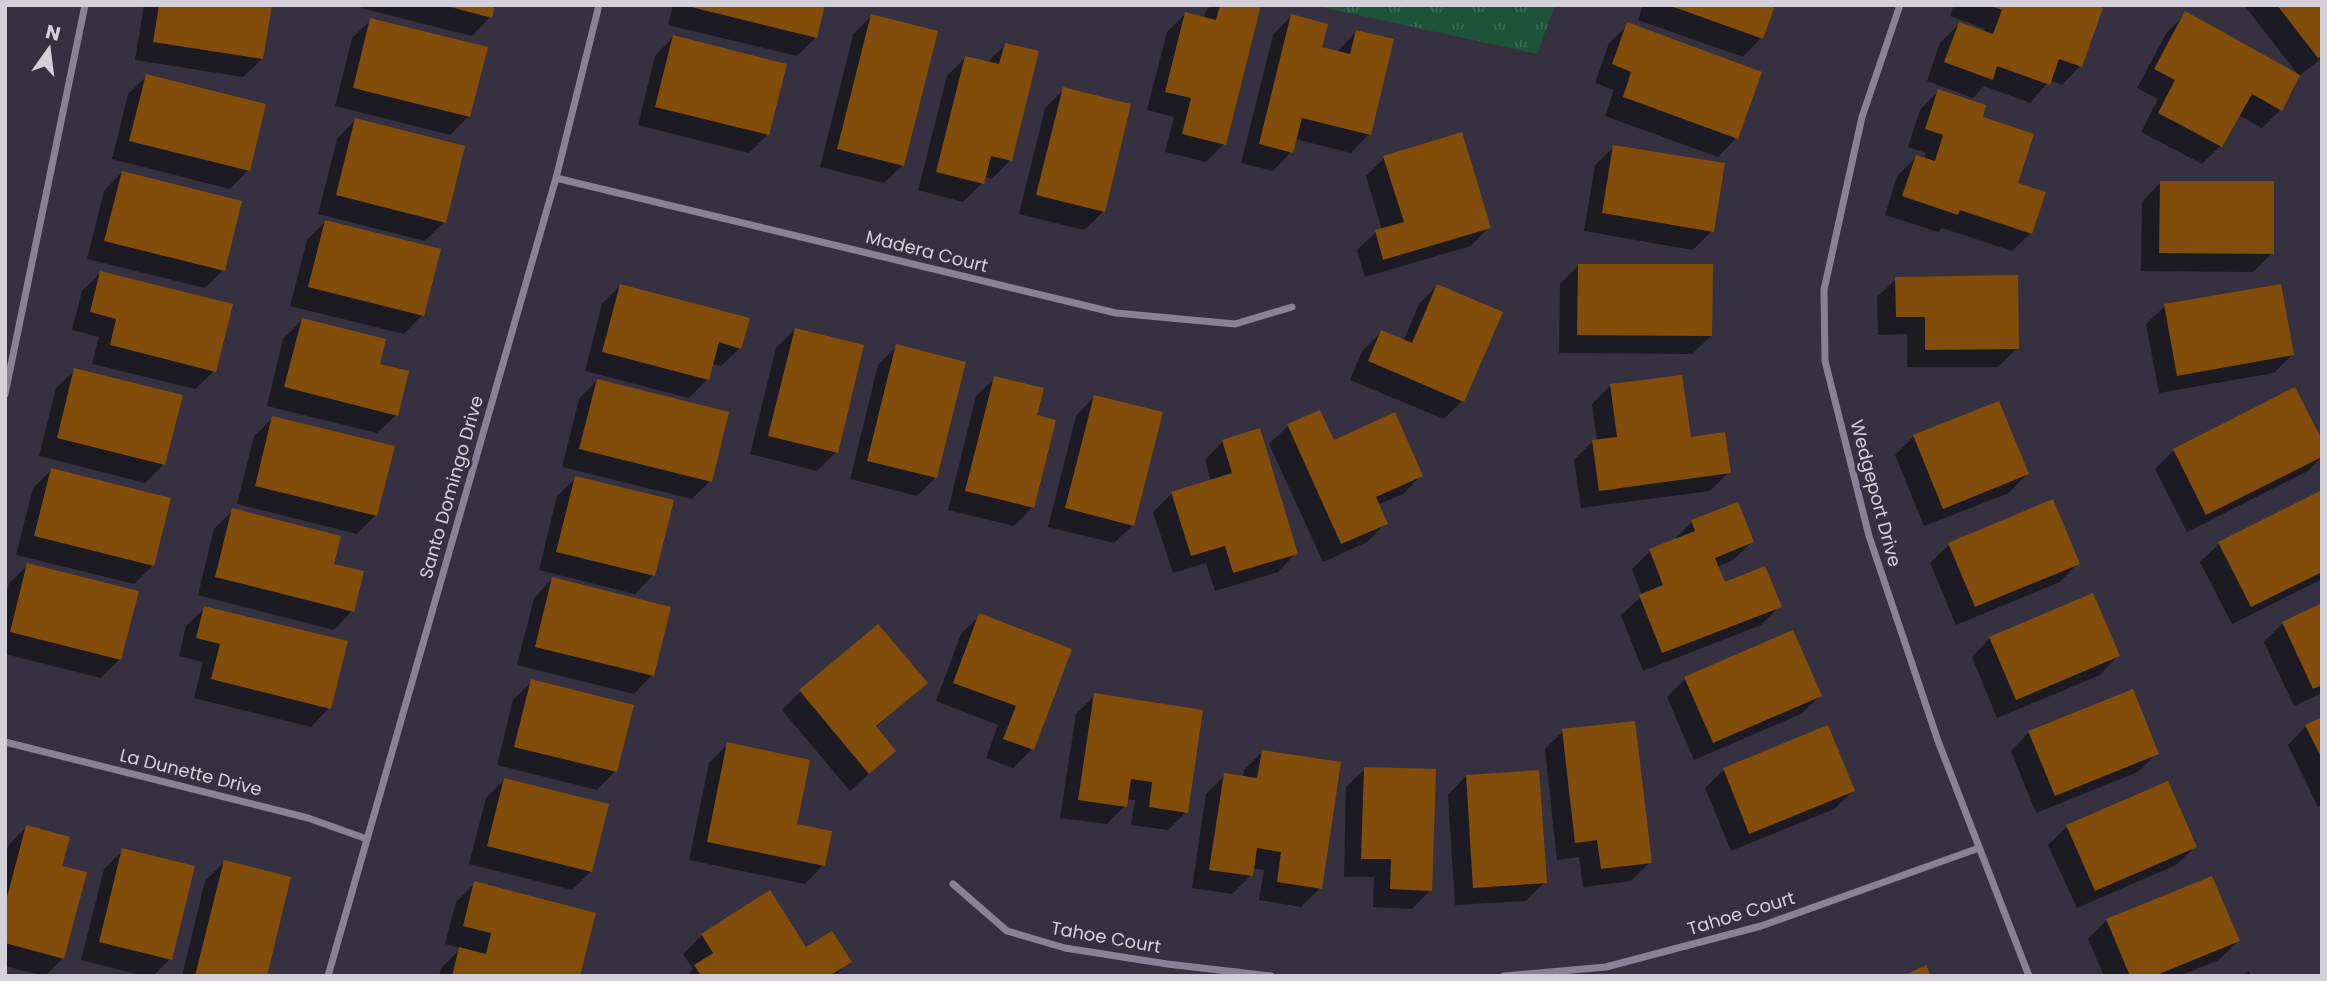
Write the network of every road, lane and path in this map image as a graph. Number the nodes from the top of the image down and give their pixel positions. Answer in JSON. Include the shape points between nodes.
{"nodes":[{"id":1,"x":85,"y":5,"type":"edge"},
{"id":2,"x":599,"y":5,"type":"edge"},
{"id":3,"x":1900,"y":5,"type":"edge"},
{"id":4,"x":556,"y":178,"type":"junction"},
{"id":5,"x":1292,"y":307,"type":"dead end"},
{"id":6,"x":5,"y":394,"type":"edge"},
{"id":7,"x":5,"y":742,"type":"edge"},
{"id":8,"x":367,"y":839,"type":"junction"},
{"id":9,"x":1979,"y":848,"type":"junction"},
{"id":10,"x":953,"y":884,"type":"dead end"},
{"id":11,"x":328,"y":976,"type":"edge"},
{"id":12,"x":1271,"y":976,"type":"edge"},
{"id":13,"x":1504,"y":976,"type":"edge"},
{"id":14,"x":2029,"y":976,"type":"edge"}],
"edges":[{"from":1,"to":6,"type":"street"},
{"from":2,"to":4,"type":"street","name":"Santo Domingo Drive"},
{"from":3,"to":9,"type":"street","name":"Wedgeport Drive","via":[[1863,117],[1824,290],[1825,361],[1869,537]]},
{"from":4,"to":5,"type":"street","name":"Madera Court","via":[[1116,313],[1235,324]]},
{"from":4,"to":8,"type":"street","name":"Santo Domingo Drive"},
{"from":7,"to":8,"type":"street","name":"La Dunette Drive","via":[[308,818]]},
{"from":8,"to":11,"type":"street","name":"Santo Domingo Drive"},
{"from":9,"to":13,"type":"street","name":"Tahoe Court","via":[[1761,926],[1606,967]]},
{"from":9,"to":14,"type":"street","name":"Wedgeport Drive"},
{"from":10,"to":12,"type":"street","name":"Tahoe Court","via":[[1007,931],[1065,948]]}]}
